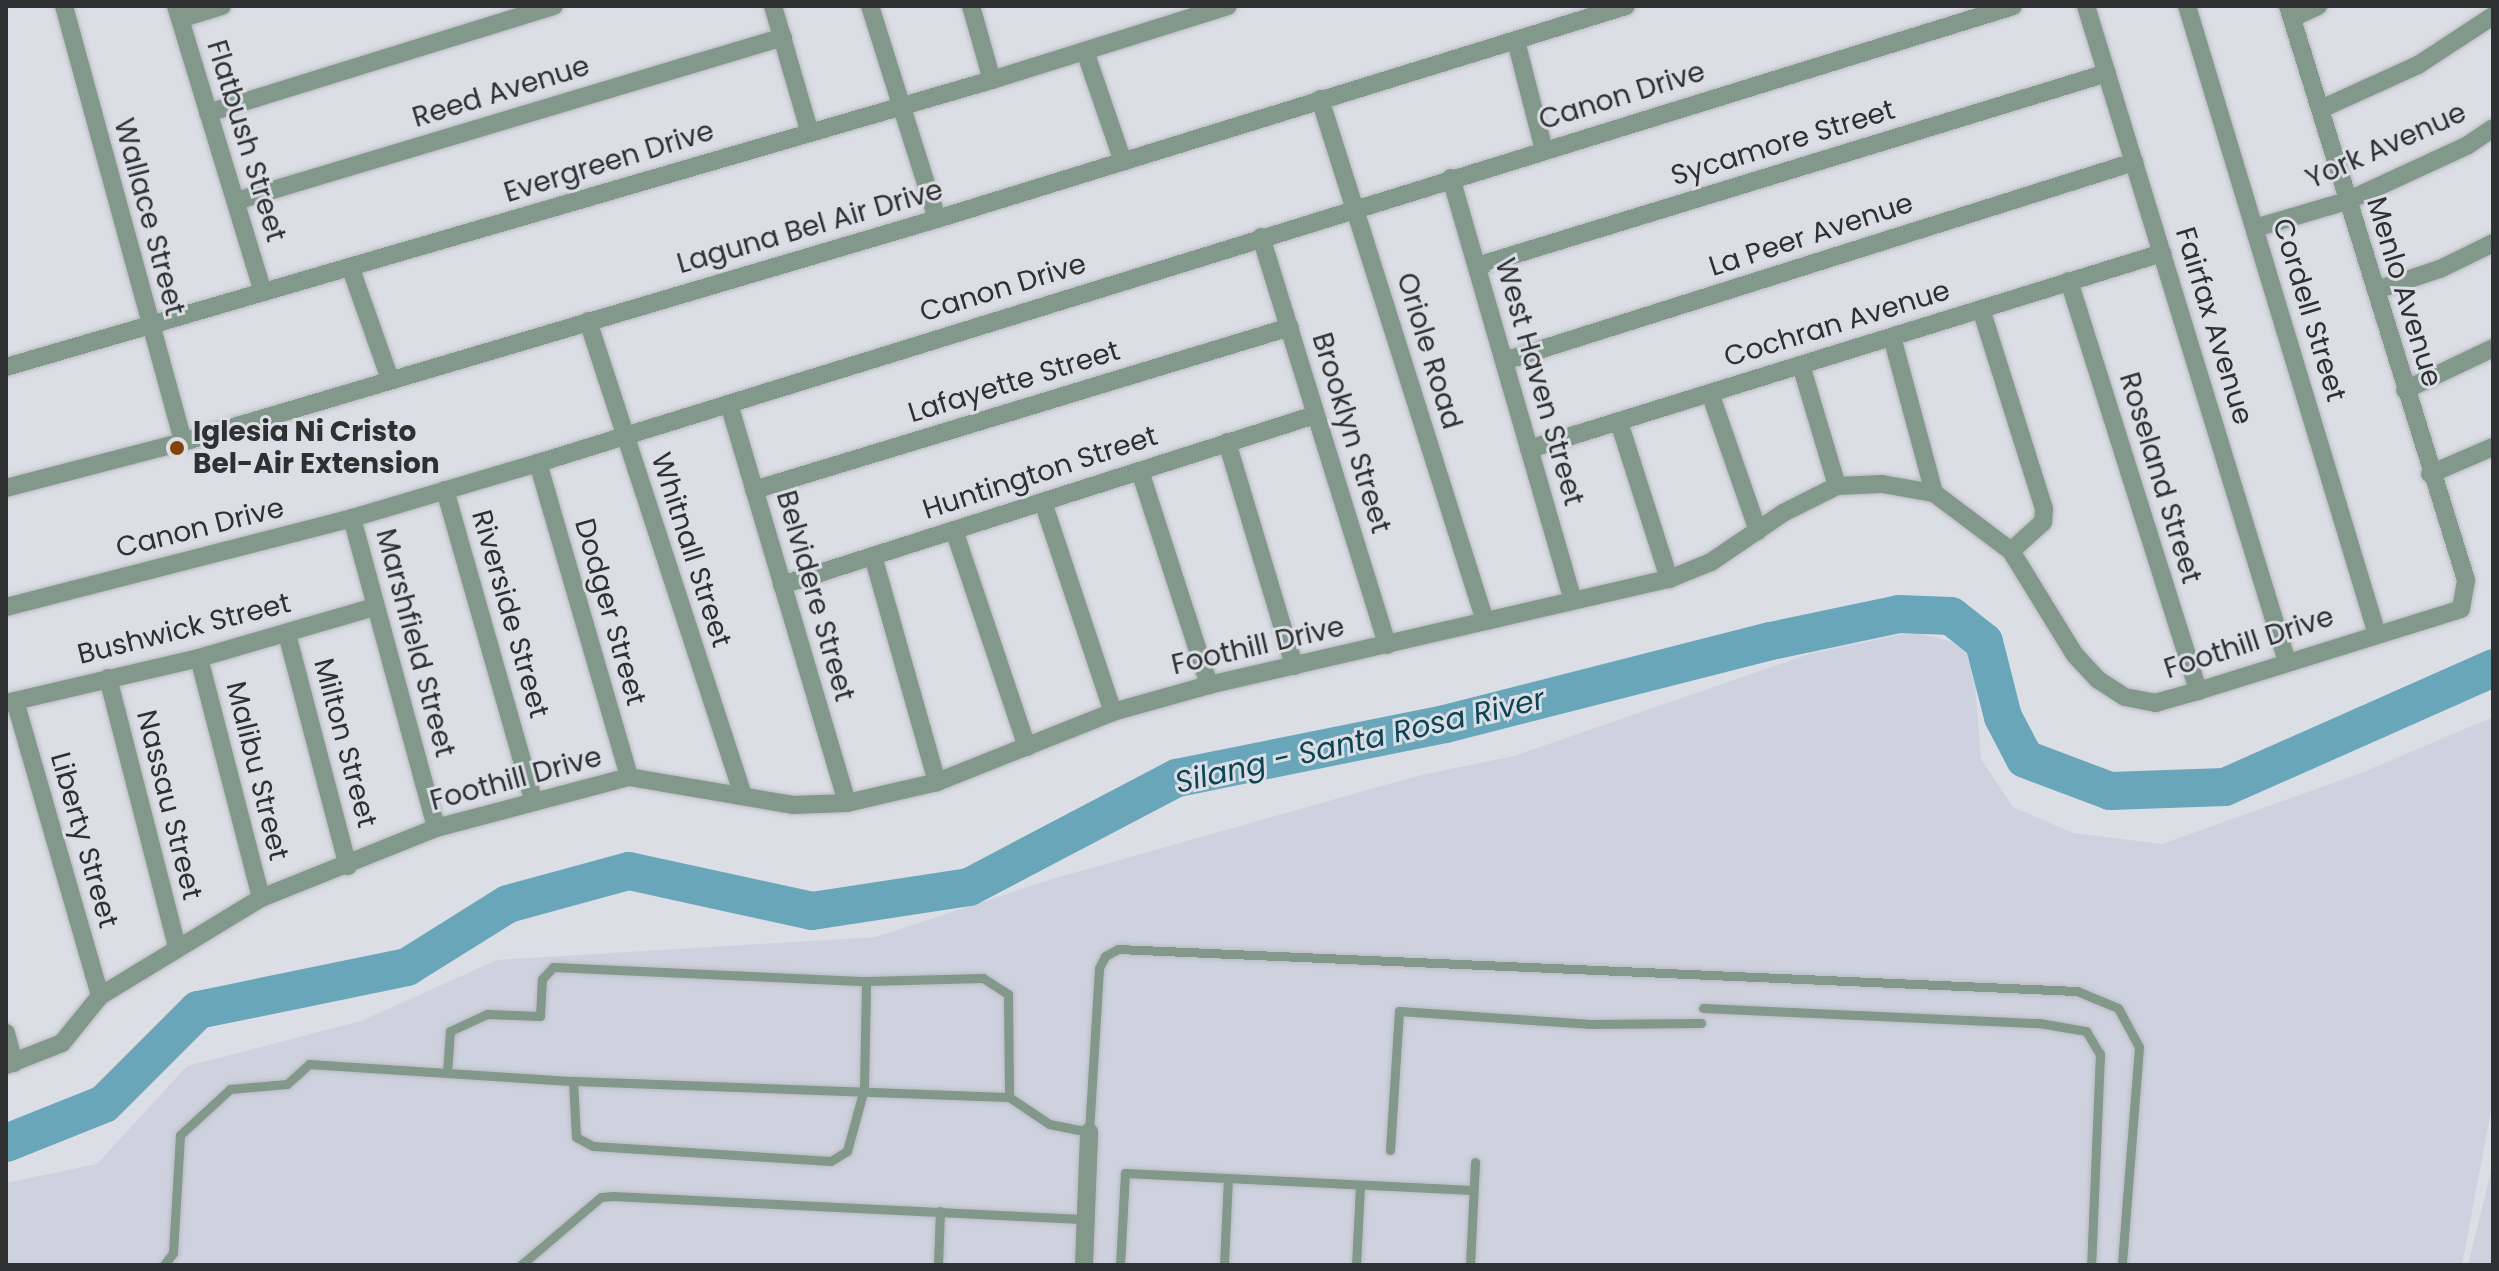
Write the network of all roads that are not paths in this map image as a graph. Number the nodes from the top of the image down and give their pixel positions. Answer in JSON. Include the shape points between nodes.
{"nodes":[{"id":1,"x":64,"y":6,"type":"edge"},
{"id":2,"x":222,"y":6,"type":"edge"},
{"id":3,"x":554,"y":6,"type":"edge"},
{"id":4,"x":773,"y":6,"type":"edge"},
{"id":5,"x":870,"y":6,"type":"edge"},
{"id":6,"x":971,"y":6,"type":"edge"},
{"id":7,"x":1228,"y":6,"type":"edge"},
{"id":8,"x":1626,"y":6,"type":"edge"},
{"id":9,"x":2013,"y":6,"type":"edge"},
{"id":10,"x":2086,"y":6,"type":"edge"},
{"id":11,"x":2187,"y":6,"type":"edge"},
{"id":12,"x":2318,"y":6,"type":"edge"},
{"id":13,"x":178,"y":12,"type":"edge"},
{"id":14,"x":2290,"y":12,"type":"edge"},
{"id":15,"x":2493,"y":16,"type":"edge"},
{"id":16,"x":783,"y":37,"type":"junction"},
{"id":17,"x":1516,"y":41,"type":"junction"},
{"id":18,"x":1085,"y":51,"type":"junction"},
{"id":19,"x":2107,"y":73,"type":"junction"},
{"id":20,"x":992,"y":80,"type":"junction"},
{"id":21,"x":1320,"y":99,"type":"junction"},
{"id":22,"x":901,"y":105,"type":"junction"},
{"id":23,"x":2321,"y":109,"type":"junction"},
{"id":24,"x":208,"y":113,"type":"junction"},
{"id":25,"x":2493,"y":128,"type":"edge"},
{"id":26,"x":809,"y":130,"type":"junction"},
{"id":27,"x":1544,"y":150,"type":"junction"},
{"id":28,"x":1123,"y":162,"type":"junction"},
{"id":29,"x":2134,"y":162,"type":"junction"},
{"id":30,"x":1451,"y":178,"type":"junction"},
{"id":31,"x":236,"y":201,"type":"junction"},
{"id":32,"x":2347,"y":201,"type":"junction"},
{"id":33,"x":1355,"y":208,"type":"junction"},
{"id":34,"x":937,"y":219,"type":"junction"},
{"id":35,"x":2255,"y":228,"type":"junction"},
{"id":36,"x":1261,"y":237,"type":"junction"},
{"id":37,"x":2493,"y":243,"type":"edge"},
{"id":38,"x":2162,"y":253,"type":"junction"},
{"id":39,"x":1477,"y":266,"type":"junction"},
{"id":40,"x":351,"y":269,"type":"junction"},
{"id":41,"x":2069,"y":281,"type":"junction"},
{"id":42,"x":2376,"y":290,"type":"junction"},
{"id":43,"x":263,"y":292,"type":"junction"},
{"id":44,"x":1981,"y":309,"type":"junction"},
{"id":45,"x":588,"y":321,"type":"junction"},
{"id":46,"x":150,"y":327,"type":"junction"},
{"id":47,"x":1290,"y":327,"type":"junction"},
{"id":48,"x":1892,"y":337,"type":"junction"},
{"id":49,"x":2493,"y":348,"type":"edge"},
{"id":50,"x":1504,"y":361,"type":"junction"},
{"id":51,"x":1801,"y":365,"type":"junction"},
{"id":52,"x":6,"y":367,"type":"edge"},
{"id":53,"x":390,"y":379,"type":"junction"},
{"id":54,"x":2405,"y":390,"type":"junction"},
{"id":55,"x":1710,"y":393,"type":"junction"},
{"id":56,"x":729,"y":404,"type":"junction"},
{"id":57,"x":1315,"y":415,"type":"junction"},
{"id":58,"x":1619,"y":422,"type":"junction"},
{"id":59,"x":624,"y":437,"type":"junction"},
{"id":60,"x":183,"y":442,"type":"junction"},
{"id":61,"x":1227,"y":442,"type":"junction"},
{"id":62,"x":2493,"y":447,"type":"edge"},
{"id":63,"x":1529,"y":449,"type":"junction"},
{"id":64,"x":538,"y":463,"type":"junction"},
{"id":65,"x":1140,"y":471,"type":"junction"},
{"id":66,"x":2430,"y":474,"type":"junction"},
{"id":67,"x":1837,"y":486,"type":"junction"},
{"id":68,"x":6,"y":488,"type":"edge"},
{"id":69,"x":445,"y":490,"type":"junction"},
{"id":70,"x":754,"y":490,"type":"junction"},
{"id":71,"x":1934,"y":493,"type":"junction"},
{"id":72,"x":1043,"y":502,"type":"junction"},
{"id":73,"x":352,"y":518,"type":"junction"},
{"id":74,"x":954,"y":530,"type":"junction"},
{"id":75,"x":1758,"y":531,"type":"junction"},
{"id":76,"x":2011,"y":551,"type":"junction"},
{"id":77,"x":873,"y":556,"type":"junction"},
{"id":78,"x":1669,"y":579,"type":"junction"},
{"id":79,"x":782,"y":585,"type":"junction"},
{"id":80,"x":2466,"y":594,"type":"joint"},
{"id":81,"x":1573,"y":601,"type":"junction"},
{"id":82,"x":6,"y":607,"type":"edge"},
{"id":83,"x":375,"y":607,"type":"junction"},
{"id":84,"x":1485,"y":621,"type":"junction"},
{"id":85,"x":2376,"y":631,"type":"junction"},
{"id":86,"x":287,"y":634,"type":"junction"},
{"id":87,"x":1387,"y":645,"type":"junction"},
{"id":88,"x":199,"y":658,"type":"junction"},
{"id":89,"x":2287,"y":662,"type":"junction"},
{"id":90,"x":1294,"y":666,"type":"junction"},
{"id":91,"x":108,"y":678,"type":"junction"},
{"id":92,"x":1209,"y":685,"type":"junction"},
{"id":93,"x":2198,"y":691,"type":"junction"},
{"id":94,"x":10,"y":702,"type":"edge"},
{"id":95,"x":1113,"y":712,"type":"junction"},
{"id":96,"x":1027,"y":747,"type":"junction"},
{"id":97,"x":629,"y":777,"type":"junction"},
{"id":98,"x":937,"y":782,"type":"junction"},
{"id":99,"x":743,"y":795,"type":"junction"},
{"id":100,"x":533,"y":799,"type":"junction"},
{"id":101,"x":847,"y":803,"type":"junction"},
{"id":102,"x":436,"y":828,"type":"junction"},
{"id":103,"x":348,"y":866,"type":"junction"},
{"id":104,"x":261,"y":898,"type":"junction"},
{"id":105,"x":177,"y":946,"type":"junction"},
{"id":106,"x":866,"y":981,"type":"junction"},
{"id":107,"x":100,"y":996,"type":"junction"},
{"id":108,"x":1703,"y":1008,"type":"dead end"},
{"id":109,"x":1701,"y":1023,"type":"dead end"},
{"id":110,"x":6,"y":1033,"type":"edge"},
{"id":111,"x":10,"y":1064,"type":"edge"},
{"id":112,"x":447,"y":1072,"type":"junction"},
{"id":113,"x":573,"y":1081,"type":"junction"},
{"id":114,"x":864,"y":1089,"type":"junction"},
{"id":115,"x":1009,"y":1097,"type":"junction"},
{"id":116,"x":1089,"y":1132,"type":"junction"},
{"id":117,"x":1390,"y":1150,"type":"dead end"},
{"id":118,"x":1475,"y":1162,"type":"dead end"},
{"id":119,"x":1228,"y":1178,"type":"junction"},
{"id":120,"x":1360,"y":1185,"type":"junction"},
{"id":121,"x":1473,"y":1190,"type":"junction"},
{"id":122,"x":940,"y":1211,"type":"junction"},
{"id":123,"x":1086,"y":1219,"type":"junction"},
{"id":124,"x":164,"y":1265,"type":"edge"},
{"id":125,"x":521,"y":1265,"type":"edge"},
{"id":126,"x":938,"y":1265,"type":"edge"},
{"id":127,"x":1084,"y":1265,"type":"edge"},
{"id":128,"x":1120,"y":1265,"type":"edge"},
{"id":129,"x":1224,"y":1265,"type":"edge"},
{"id":130,"x":1356,"y":1265,"type":"edge"},
{"id":131,"x":1470,"y":1265,"type":"edge"},
{"id":132,"x":2091,"y":1265,"type":"edge"},
{"id":133,"x":2122,"y":1265,"type":"edge"}],
"edges":[{"from":1,"to":46,"type":"street","name":"Wallace Street"},
{"from":2,"to":13,"type":"street"},
{"from":3,"to":24,"type":"street"},
{"from":4,"to":16,"type":"street"},
{"from":5,"to":22,"type":"street"},
{"from":6,"to":20,"type":"street"},
{"from":7,"to":18,"type":"street","name":"Evergreen Drive"},
{"from":8,"to":17,"type":"street","name":"Laguna Bel Air Drive"},
{"from":9,"to":27,"type":"street","name":"Canon Drive"},
{"from":10,"to":19,"type":"street","name":"Fairfax Avenue"},
{"from":11,"to":35,"type":"street","name":"Cordell Street"},
{"from":12,"to":14,"type":"street"},
{"from":13,"to":24,"type":"street","name":"Flatbush Street"},
{"from":14,"to":23,"type":"street","name":"Menlo Avenue"},
{"from":15,"to":23,"type":"street","via":[[2418,65]]},
{"from":16,"to":26,"type":"street"},
{"from":16,"to":31,"type":"street","name":"Reed Avenue"},
{"from":17,"to":21,"type":"street","name":"Laguna Bel Air Drive"},
{"from":17,"to":27,"type":"street"},
{"from":18,"to":20,"type":"street","name":"Evergreen Drive"},
{"from":18,"to":28,"type":"street"},
{"from":19,"to":29,"type":"street","name":"Fairfax Avenue"},
{"from":19,"to":39,"type":"street","name":"Sycamore Street"},
{"from":20,"to":22,"type":"street","name":"Evergreen Drive"},
{"from":21,"to":28,"type":"street","name":"Laguna Bel Air Drive"},
{"from":21,"to":33,"type":"street","name":"Oriole Road"},
{"from":22,"to":26,"type":"street","name":"Evergreen Drive"},
{"from":22,"to":34,"type":"street"},
{"from":23,"to":32,"type":"street","name":"Menlo Avenue"},
{"from":24,"to":31,"type":"street","name":"Flatbush Street"},
{"from":25,"to":32,"type":"street","name":"York Avenue","via":[[2468,145]]},
{"from":26,"to":40,"type":"street","name":"Evergreen Drive"},
{"from":27,"to":30,"type":"street","name":"Canon Drive"},
{"from":28,"to":34,"type":"street","name":"Laguna Bel Air Drive"},
{"from":29,"to":38,"type":"street","name":"Fairfax Avenue"},
{"from":29,"to":50,"type":"street","name":"La Peer Avenue"},
{"from":30,"to":33,"type":"street","name":"Canon Drive"},
{"from":30,"to":39,"type":"street","name":"West Haven Street"},
{"from":31,"to":43,"type":"street","name":"Flatbush Street"},
{"from":32,"to":35,"type":"street","name":"York Avenue"},
{"from":32,"to":42,"type":"street","name":"Menlo Avenue"},
{"from":33,"to":36,"type":"street","name":"Canon Drive"},
{"from":33,"to":84,"type":"street","name":"Oriole Road"},
{"from":34,"to":45,"type":"street","name":"Laguna Bel Air Drive"},
{"from":35,"to":85,"type":"street","name":"Cordell Street"},
{"from":36,"to":47,"type":"street","name":"Brooklyn Street"},
{"from":36,"to":56,"type":"street","name":"Canon Drive"},
{"from":37,"to":42,"type":"street","via":[[2440,269]]},
{"from":38,"to":41,"type":"street","name":"Cochran Avenue"},
{"from":38,"to":89,"type":"street","name":"Fairfax Avenue"},
{"from":39,"to":50,"type":"street","name":"West Haven Street"},
{"from":40,"to":43,"type":"street","name":"Evergreen Drive"},
{"from":40,"to":53,"type":"street"},
{"from":41,"to":44,"type":"street","name":"Cochran Avenue"},
{"from":41,"to":93,"type":"street","name":"Roseland Street"},
{"from":42,"to":54,"type":"street","name":"Menlo Avenue"},
{"from":43,"to":46,"type":"street","name":"Evergreen Drive"},
{"from":44,"to":48,"type":"street","name":"Cochran Avenue"},
{"from":44,"to":76,"type":"street","via":[[2044,509],[2043,522]]},
{"from":45,"to":53,"type":"street","name":"Laguna Bel Air Drive"},
{"from":45,"to":59,"type":"street","name":"Whitnall Street"},
{"from":46,"to":52,"type":"street","name":"Evergreen Drive"},
{"from":46,"to":60,"type":"street","name":"Wallace Street"},
{"from":47,"to":57,"type":"street","name":"Brooklyn Street"},
{"from":47,"to":70,"type":"street","name":"Lafayette Street"},
{"from":48,"to":51,"type":"street","name":"Cochran Avenue"},
{"from":48,"to":71,"type":"street"},
{"from":49,"to":54,"type":"street"},
{"from":50,"to":63,"type":"street","name":"West Haven Street"},
{"from":51,"to":55,"type":"street","name":"Cochran Avenue"},
{"from":51,"to":67,"type":"street"},
{"from":53,"to":60,"type":"street","name":"Laguna Bel Air Drive"},
{"from":54,"to":66,"type":"street","name":"Menlo Avenue"},
{"from":55,"to":58,"type":"street","name":"Cochran Avenue"},
{"from":55,"to":75,"type":"street"},
{"from":56,"to":59,"type":"street","name":"Canon Drive"},
{"from":56,"to":70,"type":"street","name":"Belvidere Street"},
{"from":57,"to":61,"type":"street","name":"Huntington Street"},
{"from":57,"to":87,"type":"street","name":"Brooklyn Street"},
{"from":58,"to":63,"type":"street","name":"Cochran Avenue"},
{"from":58,"to":78,"type":"street"},
{"from":59,"to":64,"type":"street","name":"Canon Drive"},
{"from":59,"to":99,"type":"street","name":"Whitnall Street"},
{"from":60,"to":68,"type":"street","name":"Laguna Bel Air Drive"},
{"from":61,"to":65,"type":"street","name":"Huntington Street"},
{"from":61,"to":90,"type":"street"},
{"from":62,"to":66,"type":"street"},
{"from":63,"to":81,"type":"street","name":"West Haven Street"},
{"from":64,"to":69,"type":"street","name":"Canon Drive"},
{"from":64,"to":97,"type":"street","name":"Dodger Street"},
{"from":65,"to":72,"type":"street","name":"Huntington Street"},
{"from":65,"to":92,"type":"street"},
{"from":66,"to":80,"type":"street","name":"Menlo Avenue"},
{"from":67,"to":71,"type":"street","name":"Foothill Drive","via":[[1882,484]]},
{"from":67,"to":75,"type":"street","name":"Foothill Drive"},
{"from":69,"to":73,"type":"street","name":"Canon Drive"},
{"from":69,"to":100,"type":"street","name":"Riverside Street"},
{"from":70,"to":79,"type":"street","name":"Belvidere Street"},
{"from":71,"to":76,"type":"street","name":"Foothill Drive"},
{"from":72,"to":74,"type":"street","name":"Huntington Street"},
{"from":72,"to":95,"type":"street"},
{"from":73,"to":82,"type":"street","name":"Canon Drive"},
{"from":73,"to":83,"type":"street","name":"Marshfield Street"},
{"from":74,"to":77,"type":"street","name":"Huntington Street"},
{"from":74,"to":96,"type":"street"},
{"from":75,"to":78,"type":"street","name":"Foothill Drive","via":[[1711,562]]},
{"from":76,"to":93,"type":"street","name":"Foothill Drive","via":[[2075,655],[2097,679],[2125,697],[2155,703]]},
{"from":77,"to":79,"type":"street","name":"Huntington Street"},
{"from":77,"to":98,"type":"street"},
{"from":78,"to":81,"type":"street","name":"Foothill Drive"},
{"from":79,"to":101,"type":"street","name":"Belvidere Street"},
{"from":80,"to":85,"type":"street","name":"Foothill Drive","via":[[2461,609]]},
{"from":81,"to":84,"type":"street","name":"Foothill Drive"},
{"from":83,"to":86,"type":"street","name":"Bushwick Street"},
{"from":83,"to":102,"type":"street","name":"Marshfield Street"},
{"from":84,"to":87,"type":"street","name":"Foothill Drive"},
{"from":85,"to":89,"type":"street","name":"Foothill Drive"},
{"from":86,"to":88,"type":"street","name":"Bushwick Street"},
{"from":86,"to":103,"type":"street","name":"Milton Street"},
{"from":87,"to":90,"type":"street","name":"Foothill Drive"},
{"from":88,"to":91,"type":"street","name":"Bushwick Street"},
{"from":88,"to":104,"type":"street","name":"Malibu Street"},
{"from":89,"to":93,"type":"street","name":"Foothill Drive"},
{"from":90,"to":92,"type":"street","name":"Foothill Drive"},
{"from":91,"to":94,"type":"street","name":"Bushwick Street"},
{"from":91,"to":105,"type":"street","name":"Nassau Street"},
{"from":92,"to":95,"type":"street","name":"Foothill Drive"},
{"from":94,"to":107,"type":"street","name":"Liberty Street"},
{"from":95,"to":96,"type":"street","name":"Foothill Drive"},
{"from":96,"to":98,"type":"street","name":"Foothill Drive"},
{"from":97,"to":99,"type":"street","name":"Foothill Drive"},
{"from":97,"to":100,"type":"street","name":"Foothill Drive"},
{"from":98,"to":101,"type":"street","name":"Foothill Drive"},
{"from":99,"to":101,"type":"street","name":"Foothill Drive","via":[[793,805]]},
{"from":100,"to":102,"type":"street","name":"Foothill Drive"},
{"from":102,"to":103,"type":"street","name":"Foothill Drive"},
{"from":103,"to":104,"type":"street","name":"Foothill Drive"},
{"from":104,"to":105,"type":"street","name":"Foothill Drive"},
{"from":105,"to":107,"type":"street","name":"Foothill Drive"},
{"from":106,"to":112,"type":"lane","via":[[553,967],[542,979],[540,1016],[487,1014],[450,1031]]},
{"from":106,"to":114,"type":"lane"},
{"from":106,"to":115,"type":"lane","via":[[983,978],[998,983],[1008,994]]},
{"from":107,"to":111,"type":"street","name":"Foothill Drive","via":[[62,1043]]},
{"from":108,"to":132,"type":"lane","via":[[2039,1023],[2086,1031],[2100,1054]]},
{"from":109,"to":117,"type":"lane","via":[[1588,1024],[1399,1011]]},
{"from":110,"to":111,"type":"street"},
{"from":112,"to":113,"type":"lane"},
{"from":112,"to":124,"type":"lane","via":[[309,1064],[287,1084],[230,1089],[216,1097],[180,1135],[173,1253]]},
{"from":113,"to":114,"type":"lane"},
{"from":113,"to":114,"type":"lane","via":[[576,1137],[593,1146],[831,1161],[847,1151]]},
{"from":114,"to":115,"type":"lane"},
{"from":115,"to":116,"type":"lane","via":[[1049,1124]]},
{"from":116,"to":123,"type":"street"},
{"from":116,"to":133,"type":"lane","via":[[1099,968],[1105,956],[1118,949],[2077,991],[2118,1008],[2139,1047]]},
{"from":118,"to":121,"type":"lane"},
{"from":119,"to":120,"type":"lane"},
{"from":119,"to":128,"type":"lane","via":[[1125,1173]]},
{"from":119,"to":129,"type":"lane"},
{"from":120,"to":121,"type":"lane"},
{"from":120,"to":130,"type":"lane"},
{"from":121,"to":131,"type":"lane"},
{"from":122,"to":123,"type":"lane"},
{"from":122,"to":125,"type":"lane","via":[[601,1197]]},
{"from":122,"to":126,"type":"lane"},
{"from":123,"to":127,"type":"street"}]}
